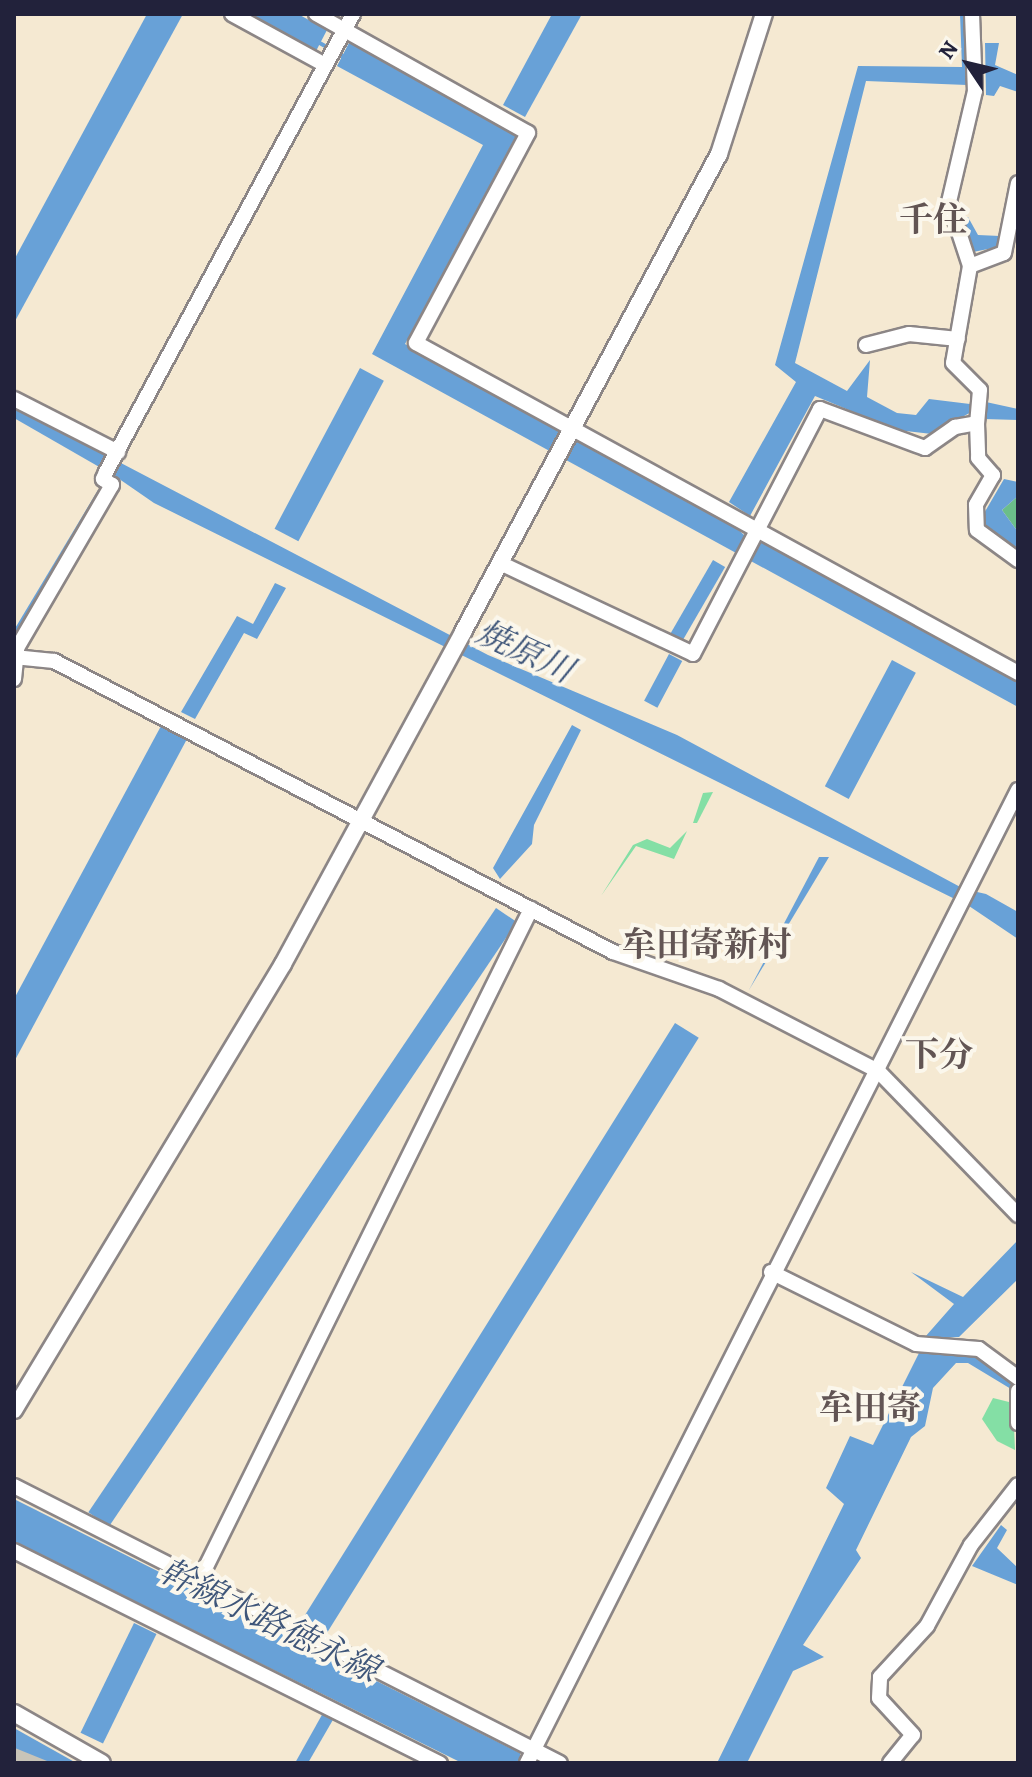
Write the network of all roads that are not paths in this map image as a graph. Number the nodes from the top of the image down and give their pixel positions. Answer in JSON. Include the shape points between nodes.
{"nodes":[{"id":1,"x":232,"y":14,"type":"edge"},
{"id":2,"x":316,"y":14,"type":"edge"},
{"id":3,"x":353,"y":14,"type":"edge"},
{"id":4,"x":764,"y":14,"type":"edge"},
{"id":5,"x":972,"y":14,"type":"edge"},
{"id":6,"x":344,"y":32,"type":"junction"},
{"id":7,"x":326,"y":64,"type":"junction"},
{"id":8,"x":1018,"y":183,"type":"edge"},
{"id":9,"x":970,"y":266,"type":"junction"},
{"id":10,"x":958,"y":339,"type":"junction"},
{"id":11,"x":866,"y":345,"type":"dead end"},
{"id":12,"x":14,"y":399,"type":"edge"},
{"id":13,"x":977,"y":423,"type":"junction"},
{"id":14,"x":572,"y":429,"type":"junction"},
{"id":15,"x":116,"y":454,"type":"junction"},
{"id":16,"x":753,"y":534,"type":"junction"},
{"id":17,"x":1018,"y":560,"type":"edge"},
{"id":18,"x":500,"y":563,"type":"junction"},
{"id":19,"x":15,"y":657,"type":"edge"},
{"id":20,"x":1018,"y":673,"type":"edge"},
{"id":21,"x":14,"y":679,"type":"edge"},
{"id":22,"x":1018,"y":790,"type":"edge"},
{"id":23,"x":362,"y":816,"type":"junction"},
{"id":24,"x":531,"y":909,"type":"junction"},
{"id":25,"x":878,"y":1071,"type":"junction"},
{"id":26,"x":1018,"y":1215,"type":"edge"},
{"id":27,"x":771,"y":1272,"type":"junction"},
{"id":28,"x":1018,"y":1378,"type":"edge"},
{"id":29,"x":1018,"y":1391,"type":"edge"},
{"id":30,"x":14,"y":1410,"type":"edge"},
{"id":31,"x":1018,"y":1423,"type":"edge"},
{"id":32,"x":1018,"y":1485,"type":"edge"},
{"id":33,"x":14,"y":1486,"type":"edge"},
{"id":34,"x":14,"y":1551,"type":"edge"},
{"id":35,"x":198,"y":1583,"type":"junction"},
{"id":36,"x":14,"y":1713,"type":"edge"},
{"id":37,"x":530,"y":1758,"type":"edge"},
{"id":38,"x":102,"y":1763,"type":"edge"},
{"id":39,"x":440,"y":1763,"type":"edge"},
{"id":40,"x":560,"y":1763,"type":"edge"},
{"id":41,"x":890,"y":1763,"type":"edge"}],
"edges":[{"from":1,"to":7,"type":"street"},
{"from":2,"to":6,"type":"street"},
{"from":3,"to":6,"type":"street"},
{"from":4,"to":14,"type":"street","via":[[719,154]]},
{"from":5,"to":9,"type":"street","via":[[975,91],[949,202]]},
{"from":6,"to":7,"type":"street"},
{"from":6,"to":14,"type":"street","via":[[528,133],[416,343]]},
{"from":7,"to":15,"type":"street"},
{"from":8,"to":9,"type":"street","via":[[1004,253]]},
{"from":9,"to":10,"type":"street"},
{"from":10,"to":11,"type":"street","via":[[909,334]]},
{"from":10,"to":13,"type":"street","via":[[953,363],[980,390]]},
{"from":12,"to":15,"type":"street"},
{"from":13,"to":16,"type":"street","via":[[955,427],[925,448],[820,409]]},
{"from":13,"to":17,"type":"street","via":[[978,458],[993,475],[976,505],[977,530]]},
{"from":14,"to":16,"type":"street"},
{"from":14,"to":18,"type":"street"},
{"from":15,"to":19,"type":"street","via":[[103,479],[112,485]]},
{"from":16,"to":18,"type":"street","via":[[693,654]]},
{"from":16,"to":20,"type":"street"},
{"from":18,"to":23,"type":"street"},
{"from":19,"to":21,"type":"street"},
{"from":19,"to":23,"type":"street","via":[[54,661]]},
{"from":22,"to":25,"type":"street"},
{"from":23,"to":24,"type":"street"},
{"from":23,"to":30,"type":"street","via":[[283,964]]},
{"from":24,"to":25,"type":"street","via":[[613,952],[719,989]]},
{"from":24,"to":35,"type":"street"},
{"from":25,"to":26,"type":"street"},
{"from":25,"to":27,"type":"street"},
{"from":27,"to":28,"type":"street","via":[[916,1344],[979,1349]]},
{"from":27,"to":37,"type":"street"},
{"from":29,"to":31,"type":"street"},
{"from":32,"to":41,"type":"street","via":[[971,1545],[927,1626],[880,1677],[879,1698],[913,1735]]},
{"from":33,"to":35,"type":"street"},
{"from":34,"to":39,"type":"street"},
{"from":35,"to":37,"type":"street"},
{"from":36,"to":38,"type":"street"},
{"from":37,"to":40,"type":"street"}]}
